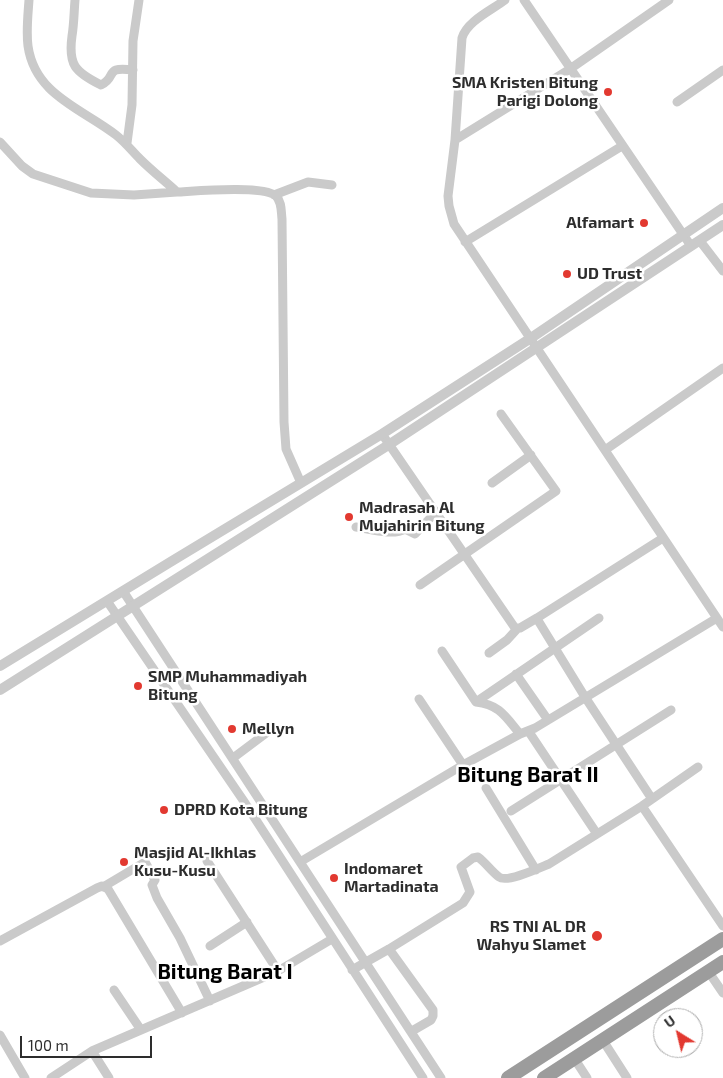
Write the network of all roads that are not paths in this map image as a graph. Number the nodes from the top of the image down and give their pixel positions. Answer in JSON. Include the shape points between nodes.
{"nodes":[{"id":1,"x":29,"y":0,"type":"edge"},
{"id":2,"x":75,"y":0,"type":"edge"},
{"id":3,"x":139,"y":0,"type":"edge"},
{"id":4,"x":505,"y":0,"type":"edge"},
{"id":5,"x":524,"y":0,"type":"edge"},
{"id":6,"x":669,"y":0,"type":"edge"},
{"id":7,"x":570,"y":69,"type":"junction"},
{"id":8,"x":133,"y":70,"type":"junction"},
{"id":9,"x":723,"y":70,"type":"edge"},
{"id":10,"x":677,"y":102,"type":"dead end"},
{"id":11,"x":455,"y":140,"type":"junction"},
{"id":12,"x":0,"y":142,"type":"edge"},
{"id":13,"x":127,"y":144,"type":"junction"},
{"id":14,"x":622,"y":146,"type":"junction"},
{"id":15,"x":332,"y":185,"type":"dead end"},
{"id":16,"x":177,"y":192,"type":"junction"},
{"id":17,"x":274,"y":195,"type":"junction"},
{"id":18,"x":723,"y":208,"type":"edge"},
{"id":19,"x":723,"y":225,"type":"edge"},
{"id":20,"x":682,"y":235,"type":"junction"},
{"id":21,"x":465,"y":242,"type":"junction"},
{"id":22,"x":696,"y":243,"type":"junction"},
{"id":23,"x":723,"y":271,"type":"edge"},
{"id":24,"x":531,"y":338,"type":"junction"},
{"id":25,"x":537,"y":348,"type":"junction"},
{"id":26,"x":723,"y":368,"type":"edge"},
{"id":27,"x":501,"y":414,"type":"dead end"},
{"id":28,"x":382,"y":434,"type":"junction"},
{"id":29,"x":390,"y":444,"type":"junction"},
{"id":30,"x":605,"y":450,"type":"junction"},
{"id":31,"x":531,"y":455,"type":"junction"},
{"id":32,"x":301,"y":483,"type":"junction"},
{"id":33,"x":492,"y":483,"type":"dead end"},
{"id":34,"x":436,"y":512,"type":"junction"},
{"id":35,"x":356,"y":527,"type":"dead end"},
{"id":36,"x":664,"y":538,"type":"junction"},
{"id":37,"x":465,"y":553,"type":"junction"},
{"id":38,"x":420,"y":585,"type":"dead end"},
{"id":39,"x":123,"y":591,"type":"junction"},
{"id":40,"x":107,"y":601,"type":"junction"},
{"id":41,"x":133,"y":606,"type":"junction"},
{"id":42,"x":116,"y":616,"type":"junction"},
{"id":43,"x":599,"y":618,"type":"dead end"},
{"id":44,"x":716,"y":618,"type":"junction"},
{"id":45,"x":539,"y":622,"type":"dead end"},
{"id":46,"x":723,"y":627,"type":"edge"},
{"id":47,"x":517,"y":629,"type":"junction"},
{"id":48,"x":556,"y":648,"type":"junction"},
{"id":49,"x":442,"y":651,"type":"dead end"},
{"id":50,"x":489,"y":653,"type":"dead end"},
{"id":51,"x":0,"y":666,"type":"edge"},
{"id":52,"x":516,"y":674,"type":"junction"},
{"id":53,"x":0,"y":690,"type":"edge"},
{"id":54,"x":585,"y":697,"type":"junction"},
{"id":55,"x":419,"y":699,"type":"dead end"},
{"id":56,"x":476,"y":702,"type":"junction"},
{"id":57,"x":196,"y":703,"type":"junction"},
{"id":58,"x":671,"y":710,"type":"dead end"},
{"id":59,"x":184,"y":712,"type":"junction"},
{"id":60,"x":548,"y":720,"type":"junction"},
{"id":61,"x":269,"y":730,"type":"dead end"},
{"id":62,"x":524,"y":733,"type":"junction"},
{"id":63,"x":616,"y":746,"type":"junction"},
{"id":64,"x":233,"y":758,"type":"junction"},
{"id":65,"x":463,"y":764,"type":"junction"},
{"id":66,"x":698,"y":768,"type":"dead end"},
{"id":67,"x":560,"y":780,"type":"junction"},
{"id":68,"x":486,"y":788,"type":"dead end"},
{"id":69,"x":256,"y":792,"type":"junction"},
{"id":70,"x":652,"y":799,"type":"junction"},
{"id":71,"x":243,"y":800,"type":"junction"},
{"id":72,"x":642,"y":806,"type":"junction"},
{"id":73,"x":512,"y":811,"type":"dead end"},
{"id":74,"x":597,"y":834,"type":"junction"},
{"id":75,"x":206,"y":861,"type":"dead end"},
{"id":76,"x":300,"y":862,"type":"junction"},
{"id":77,"x":536,"y":870,"type":"junction"},
{"id":78,"x":103,"y":887,"type":"junction"},
{"id":79,"x":247,"y":922,"type":"junction"},
{"id":80,"x":723,"y":926,"type":"edge"},
{"id":81,"x":332,"y":939,"type":"junction"},
{"id":82,"x":723,"y":939,"type":"edge"},
{"id":83,"x":0,"y":941,"type":"edge"},
{"id":84,"x":210,"y":946,"type":"dead end"},
{"id":85,"x":389,"y":949,"type":"junction"},
{"id":86,"x":365,"y":962,"type":"junction"},
{"id":87,"x":722,"y":963,"type":"edge"},
{"id":88,"x":352,"y":970,"type":"junction"},
{"id":89,"x":278,"y":971,"type":"junction"},
{"id":90,"x":708,"y":971,"type":"junction"},
{"id":91,"x":114,"y":990,"type":"dead end"},
{"id":92,"x":723,"y":993,"type":"edge"},
{"id":93,"x":210,"y":1001,"type":"junction"},
{"id":94,"x":608,"y":1012,"type":"junction"},
{"id":95,"x":182,"y":1014,"type":"junction"},
{"id":96,"x":620,"y":1028,"type":"junction"},
{"id":97,"x":141,"y":1030,"type":"junction"},
{"id":98,"x":412,"y":1031,"type":"junction"},
{"id":99,"x":0,"y":1035,"type":"edge"},
{"id":100,"x":602,"y":1039,"type":"junction"},
{"id":101,"x":92,"y":1051,"type":"junction"},
{"id":102,"x":574,"y":1058,"type":"junction"},
{"id":103,"x":25,"y":1078,"type":"edge"},
{"id":104,"x":51,"y":1078,"type":"edge"},
{"id":105,"x":108,"y":1078,"type":"edge"},
{"id":106,"x":423,"y":1078,"type":"edge"},
{"id":107,"x":441,"y":1078,"type":"edge"},
{"id":108,"x":508,"y":1078,"type":"edge"},
{"id":109,"x":544,"y":1078,"type":"edge"},
{"id":110,"x":587,"y":1078,"type":"edge"},
{"id":111,"x":627,"y":1078,"type":"edge"}],
"edges":[{"from":1,"to":13,"type":"street","via":[[30,55],[42,81],[59,98]]},
{"from":2,"to":8,"type":"street","via":[[70,45],[75,66],[85,77],[101,85],[114,70]]},
{"from":3,"to":8,"type":"street"},
{"from":4,"to":11,"type":"street","via":[[463,34]]},
{"from":5,"to":7,"type":"street"},
{"from":6,"to":7,"type":"street"},
{"from":7,"to":11,"type":"street"},
{"from":7,"to":14,"type":"street"},
{"from":8,"to":13,"type":"street"},
{"from":9,"to":10,"type":"street"},
{"from":11,"to":21,"type":"street","via":[[448,196],[454,224]]},
{"from":12,"to":16,"type":"street","via":[[32,174],[91,192],[134,195]]},
{"from":13,"to":16,"type":"street"},
{"from":14,"to":20,"type":"street"},
{"from":14,"to":21,"type":"street"},
{"from":15,"to":17,"type":"street","via":[[308,182]]},
{"from":16,"to":17,"type":"street","via":[[247,190]]},
{"from":17,"to":32,"type":"street","via":[[281,205],[282,219],[286,448]]},
{"from":18,"to":20,"type":"street"},
{"from":19,"to":22,"type":"street"},
{"from":20,"to":22,"type":"street"},
{"from":20,"to":24,"type":"street"},
{"from":21,"to":24,"type":"street"},
{"from":22,"to":23,"type":"street"},
{"from":22,"to":25,"type":"street"},
{"from":24,"to":25,"type":"street"},
{"from":24,"to":28,"type":"street"},
{"from":25,"to":29,"type":"street"},
{"from":25,"to":30,"type":"street"},
{"from":26,"to":30,"type":"street"},
{"from":27,"to":31,"type":"street"},
{"from":28,"to":29,"type":"street"},
{"from":28,"to":32,"type":"street"},
{"from":29,"to":34,"type":"street"},
{"from":29,"to":41,"type":"street"},
{"from":30,"to":36,"type":"street"},
{"from":31,"to":33,"type":"street"},
{"from":31,"to":37,"type":"street","via":[[556,491]]},
{"from":32,"to":39,"type":"street"},
{"from":34,"to":35,"type":"street","via":[[415,534],[406,528],[385,531]]},
{"from":34,"to":37,"type":"street"},
{"from":36,"to":44,"type":"street"},
{"from":36,"to":47,"type":"street"},
{"from":37,"to":38,"type":"street"},
{"from":37,"to":47,"type":"street"},
{"from":39,"to":40,"type":"street"},
{"from":39,"to":41,"type":"street"},
{"from":40,"to":42,"type":"street"},
{"from":40,"to":51,"type":"street"},
{"from":41,"to":42,"type":"street"},
{"from":41,"to":57,"type":"street"},
{"from":42,"to":53,"type":"street"},
{"from":42,"to":59,"type":"street"},
{"from":43,"to":48,"type":"street"},
{"from":44,"to":46,"type":"street"},
{"from":44,"to":54,"type":"street"},
{"from":45,"to":48,"type":"street"},
{"from":47,"to":50,"type":"street"},
{"from":48,"to":52,"type":"street"},
{"from":48,"to":54,"type":"street"},
{"from":49,"to":56,"type":"street"},
{"from":52,"to":56,"type":"street"},
{"from":52,"to":60,"type":"street"},
{"from":54,"to":60,"type":"street"},
{"from":54,"to":63,"type":"street"},
{"from":55,"to":65,"type":"street"},
{"from":56,"to":62,"type":"street","via":[[488,703],[500,710]]},
{"from":57,"to":59,"type":"street"},
{"from":57,"to":64,"type":"street"},
{"from":58,"to":63,"type":"street"},
{"from":59,"to":71,"type":"street"},
{"from":60,"to":62,"type":"street"},
{"from":61,"to":64,"type":"street"},
{"from":62,"to":65,"type":"street"},
{"from":62,"to":67,"type":"street"},
{"from":63,"to":67,"type":"street"},
{"from":63,"to":70,"type":"street"},
{"from":64,"to":69,"type":"street"},
{"from":65,"to":76,"type":"street"},
{"from":66,"to":70,"type":"street"},
{"from":67,"to":73,"type":"street"},
{"from":67,"to":74,"type":"street"},
{"from":68,"to":77,"type":"street"},
{"from":69,"to":71,"type":"street"},
{"from":69,"to":76,"type":"street"},
{"from":70,"to":72,"type":"street"},
{"from":71,"to":81,"type":"street"},
{"from":72,"to":74,"type":"street"},
{"from":72,"to":80,"type":"street"},
{"from":74,"to":77,"type":"street"},
{"from":75,"to":79,"type":"street"},
{"from":76,"to":86,"type":"street"},
{"from":77,"to":85,"type":"street","via":[[505,879],[498,877],[478,857],[473,858],[460,867],[470,892],[463,903]]},
{"from":78,"to":83,"type":"street"},
{"from":78,"to":93,"type":"street","via":[[145,862],[155,880],[152,885],[157,898]]},
{"from":78,"to":95,"type":"street","via":[[119,904]]},
{"from":79,"to":84,"type":"street"},
{"from":79,"to":89,"type":"street"},
{"from":81,"to":88,"type":"street"},
{"from":81,"to":89,"type":"street"},
{"from":82,"to":94,"type":"highway"},
{"from":85,"to":86,"type":"street"},
{"from":85,"to":98,"type":"street","via":[[433,1010],[430,1020]]},
{"from":86,"to":88,"type":"street"},
{"from":86,"to":98,"type":"street"},
{"from":87,"to":90,"type":"highway"},
{"from":88,"to":106,"type":"street"},
{"from":89,"to":93,"type":"street"},
{"from":90,"to":92,"type":"street"},
{"from":90,"to":96,"type":"highway"},
{"from":91,"to":97,"type":"street"},
{"from":93,"to":95,"type":"street"},
{"from":94,"to":96,"type":"highway"},
{"from":94,"to":108,"type":"highway"},
{"from":95,"to":97,"type":"street"},
{"from":96,"to":100,"type":"highway"},
{"from":97,"to":101,"type":"street"},
{"from":98,"to":107,"type":"street"},
{"from":99,"to":103,"type":"street"},
{"from":100,"to":102,"type":"highway"},
{"from":100,"to":111,"type":"street"},
{"from":101,"to":104,"type":"street"},
{"from":101,"to":105,"type":"street"},
{"from":102,"to":109,"type":"highway"},
{"from":102,"to":110,"type":"street"}]}
